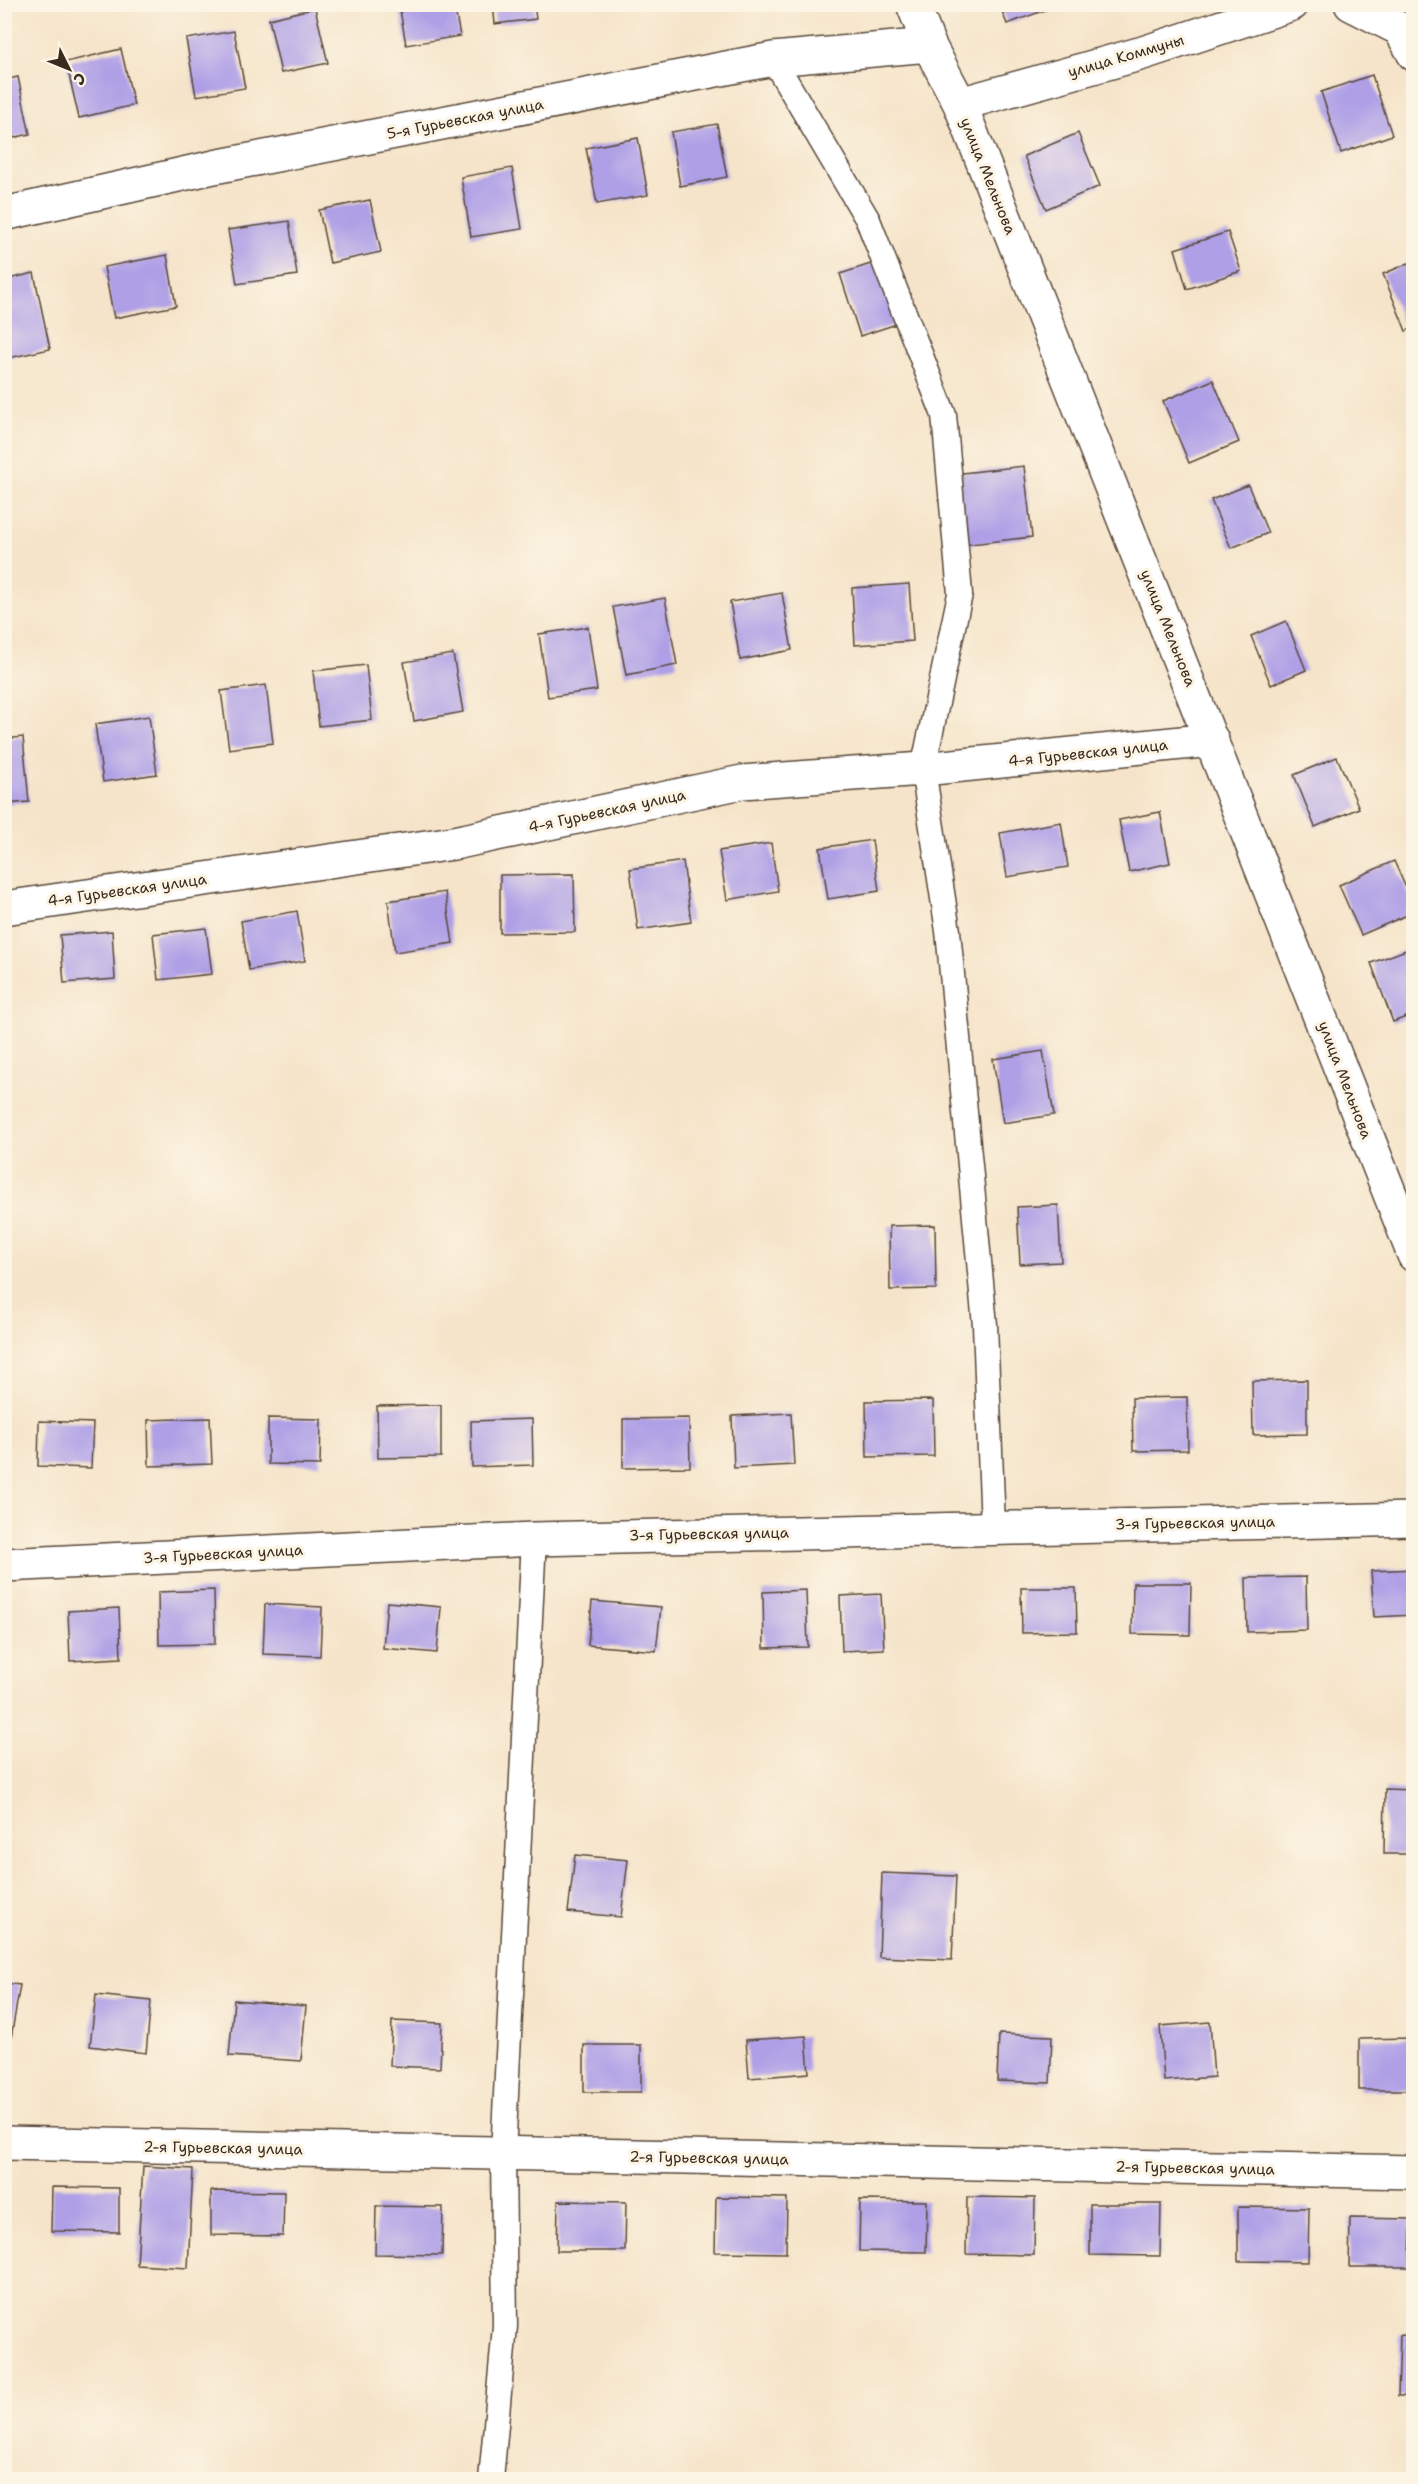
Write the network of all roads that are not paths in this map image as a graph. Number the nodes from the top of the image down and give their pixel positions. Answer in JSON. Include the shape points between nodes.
{"nodes":[{"id":1,"x":913,"y":4,"type":"edge"},
{"id":2,"x":1292,"y":4,"type":"edge"},
{"id":3,"x":1351,"y":4,"type":"edge"},
{"id":4,"x":929,"y":45,"type":"junction"},
{"id":5,"x":1413,"y":54,"type":"edge"},
{"id":6,"x":773,"y":59,"type":"junction"},
{"id":7,"x":960,"y":104,"type":"junction"},
{"id":8,"x":4,"y":213,"type":"edge"},
{"id":9,"x":1212,"y":740,"type":"junction"},
{"id":10,"x":923,"y":769,"type":"junction"},
{"id":11,"x":4,"y":908,"type":"edge"},
{"id":12,"x":1413,"y":1255,"type":"edge"},
{"id":13,"x":1413,"y":1519,"type":"edge"},
{"id":14,"x":993,"y":1527,"type":"junction"},
{"id":15,"x":534,"y":1539,"type":"junction"},
{"id":16,"x":4,"y":1565,"type":"edge"},
{"id":17,"x":4,"y":2143,"type":"edge"},
{"id":18,"x":503,"y":2154,"type":"junction"},
{"id":19,"x":1413,"y":2172,"type":"edge"},
{"id":20,"x":492,"y":2480,"type":"edge"}],
"edges":[{"from":1,"to":4,"type":"street","name":"улица Мельнова"},
{"from":2,"to":7,"type":"street","name":"улица Коммуны"},
{"from":3,"to":5,"type":"street","via":[[1400,29]]},
{"from":4,"to":6,"type":"street","name":"5-я Гурьевская улица"},
{"from":4,"to":7,"type":"street","name":"улица Мельнова"},
{"from":6,"to":8,"type":"street","name":"5-я Гурьевская улица","via":[[214,167]]},
{"from":6,"to":10,"type":"lane","via":[[868,220],[944,415],[960,594]]},
{"from":7,"to":9,"type":"street","name":"улица Мельнова"},
{"from":9,"to":10,"type":"street","name":"4-я Гурьевская улица"},
{"from":9,"to":12,"type":"street","name":"улица Мельнова"},
{"from":10,"to":11,"type":"street","name":"4-я Гурьевская улица","via":[[742,782],[454,843]]},
{"from":10,"to":14,"type":"lane","via":[[948,931],[984,1313]]},
{"from":13,"to":14,"type":"street","name":"3-я Гурьевская улица"},
{"from":14,"to":15,"type":"street","name":"3-я Гурьевская улица"},
{"from":15,"to":16,"type":"street","name":"3-я Гурьевская улица"},
{"from":15,"to":18,"type":"lane"},
{"from":17,"to":18,"type":"street","name":"2-я Гурьевская улица"},
{"from":18,"to":19,"type":"street","name":"2-я Гурьевская улица"},
{"from":18,"to":20,"type":"lane","via":[[505,2326]]}]}
